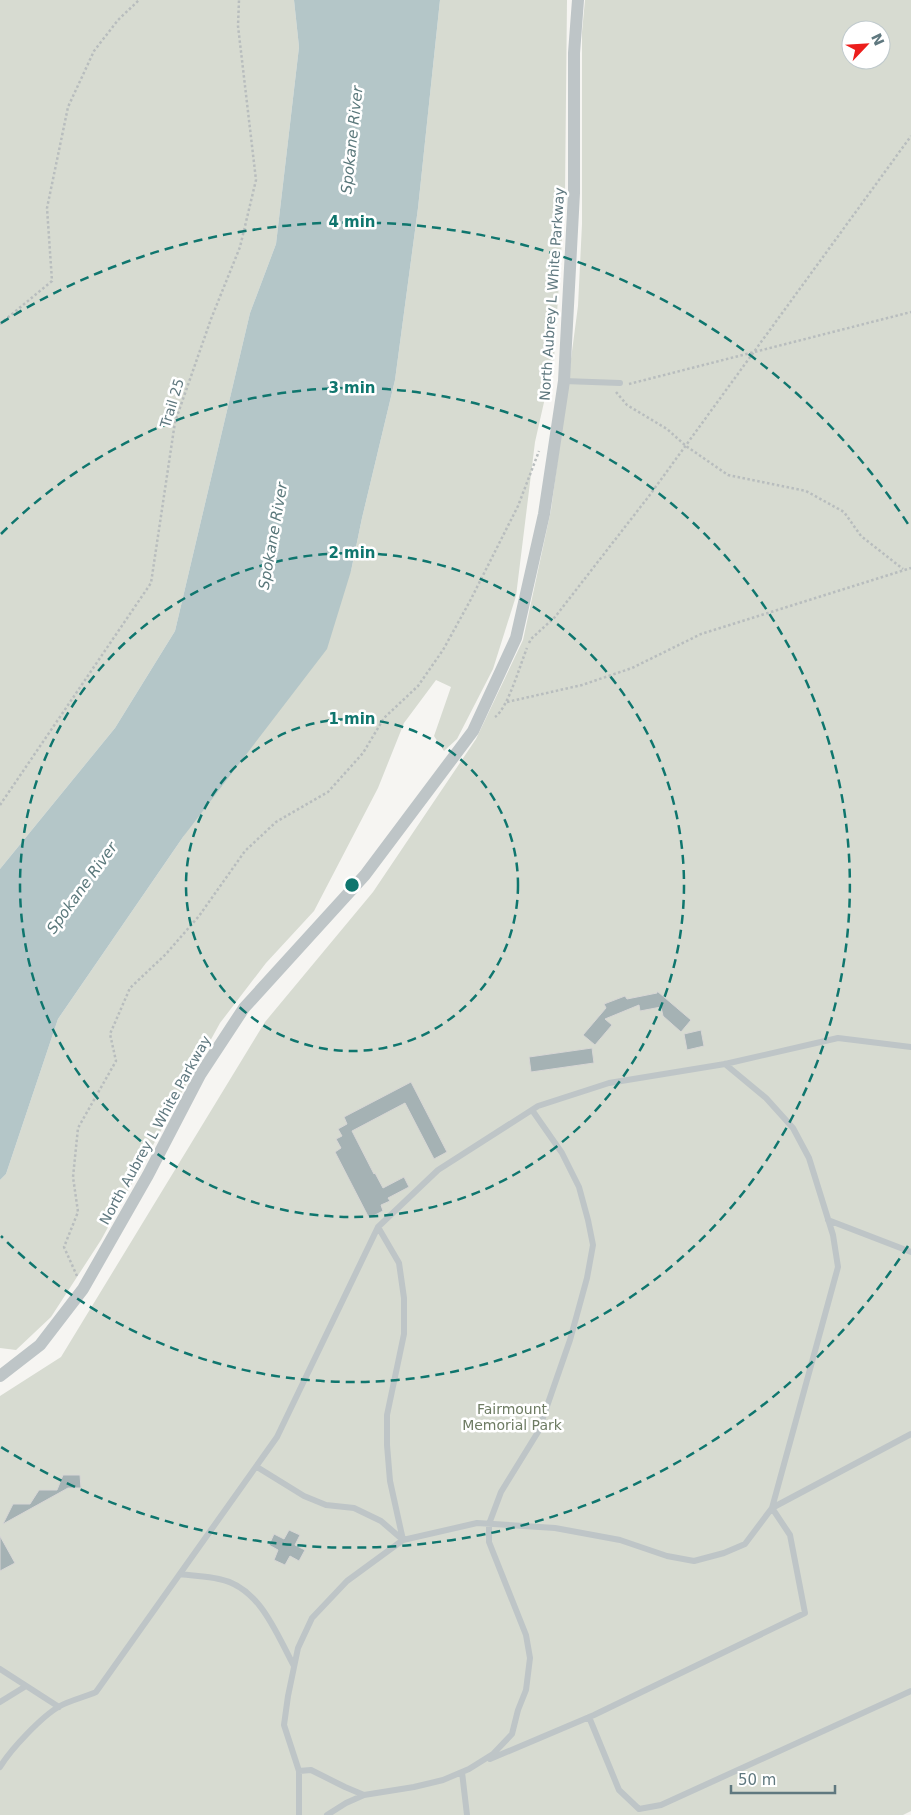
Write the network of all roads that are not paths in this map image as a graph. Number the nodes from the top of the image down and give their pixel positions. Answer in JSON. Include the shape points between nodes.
{"nodes":[{"id":1,"x":578,"y":0,"type":"edge"},
{"id":2,"x":564,"y":381,"type":"junction"},
{"id":3,"x":620,"y":383,"type":"road end"},
{"id":4,"x":911,"y":1047,"type":"edge"},
{"id":5,"x":725,"y":1064,"type":"junction"},
{"id":6,"x":532,"y":1110,"type":"junction"},
{"id":7,"x":828,"y":1220,"type":"junction"},
{"id":8,"x":378,"y":1227,"type":"junction"},
{"id":9,"x":911,"y":1252,"type":"edge"},
{"id":10,"x":0,"y":1376,"type":"edge"},
{"id":11,"x":911,"y":1434,"type":"edge"},
{"id":12,"x":256,"y":1466,"type":"junction"},
{"id":13,"x":772,"y":1508,"type":"junction"},
{"id":14,"x":489,"y":1524,"type":"junction"},
{"id":15,"x":403,"y":1540,"type":"junction"},
{"id":16,"x":180,"y":1574,"type":"junction"},
{"id":17,"x":294,"y":1666,"type":"junction"},
{"id":18,"x":0,"y":1669,"type":"edge"},
{"id":19,"x":26,"y":1686,"type":"junction"},
{"id":20,"x":911,"y":1691,"type":"edge"},
{"id":21,"x":0,"y":1702,"type":"edge"},
{"id":22,"x":59,"y":1707,"type":"junction"},
{"id":23,"x":589,"y":1717,"type":"junction"},
{"id":24,"x":478,"y":1764,"type":"junction"},
{"id":25,"x":0,"y":1767,"type":"edge"},
{"id":26,"x":299,"y":1770,"type":"junction"},
{"id":27,"x":462,"y":1772,"type":"junction"},
{"id":28,"x":364,"y":1795,"type":"junction"},
{"id":29,"x":640,"y":1812,"type":"edge"},
{"id":30,"x":299,"y":1815,"type":"edge"},
{"id":31,"x":327,"y":1815,"type":"edge"},
{"id":32,"x":467,"y":1815,"type":"edge"}],
"edges":[{"from":1,"to":2,"type":"street","name":"North Aubrey L White Parkway","via":[[574,53],[574,193]]},
{"from":2,"to":3,"type":"lane"},
{"from":2,"to":10,"type":"street","name":"North Aubrey L White Parkway","via":[[544,514],[516,638],[473,731],[365,875],[244,1008],[200,1075],[83,1289],[40,1345]]},
{"from":4,"to":5,"type":"lane","via":[[838,1038]]},
{"from":5,"to":6,"type":"lane","via":[[609,1083]]},
{"from":5,"to":7,"type":"lane","via":[[766,1098],[793,1128],[809,1158]]},
{"from":6,"to":8,"type":"lane","via":[[438,1170]]},
{"from":6,"to":14,"type":"lane","via":[[562,1153],[579,1187],[593,1245],[570,1340],[538,1432],[501,1492]]},
{"from":7,"to":9,"type":"lane"},
{"from":7,"to":13,"type":"lane","via":[[838,1267]]},
{"from":8,"to":12,"type":"lane","via":[[277,1437]]},
{"from":8,"to":15,"type":"lane","via":[[399,1263],[404,1298],[404,1334],[387,1414],[390,1481]]},
{"from":11,"to":13,"type":"lane"},
{"from":12,"to":15,"type":"lane","via":[[304,1496],[326,1505],[354,1508],[381,1521]]},
{"from":12,"to":16,"type":"lane"},
{"from":13,"to":14,"type":"lane","via":[[745,1544],[694,1561],[667,1556],[620,1540],[564,1530]]},
{"from":13,"to":23,"type":"lane","via":[[790,1535],[805,1613]]},
{"from":14,"to":15,"type":"lane","via":[[477,1523]]},
{"from":14,"to":24,"type":"lane","via":[[489,1542],[526,1634],[530,1658],[526,1690],[512,1734]]},
{"from":15,"to":17,"type":"lane","via":[[346,1581],[312,1618],[298,1648]]},
{"from":16,"to":17,"type":"lane","via":[[220,1579],[245,1589],[263,1609]]},
{"from":16,"to":22,"type":"lane","via":[[96,1692]]},
{"from":17,"to":26,"type":"lane","via":[[284,1725]]},
{"from":18,"to":19,"type":"lane"},
{"from":19,"to":21,"type":"lane"},
{"from":19,"to":22,"type":"lane"},
{"from":20,"to":29,"type":"lane"},
{"from":22,"to":25,"type":"lane","via":[[31,1730]]},
{"from":23,"to":24,"type":"lane"},
{"from":23,"to":29,"type":"lane","via":[[619,1790]]},
{"from":24,"to":27,"type":"lane"},
{"from":26,"to":28,"type":"lane","via":[[311,1770]]},
{"from":26,"to":30,"type":"lane"},
{"from":27,"to":28,"type":"lane","via":[[414,1787]]},
{"from":27,"to":32,"type":"lane"},
{"from":28,"to":31,"type":"lane"}]}
